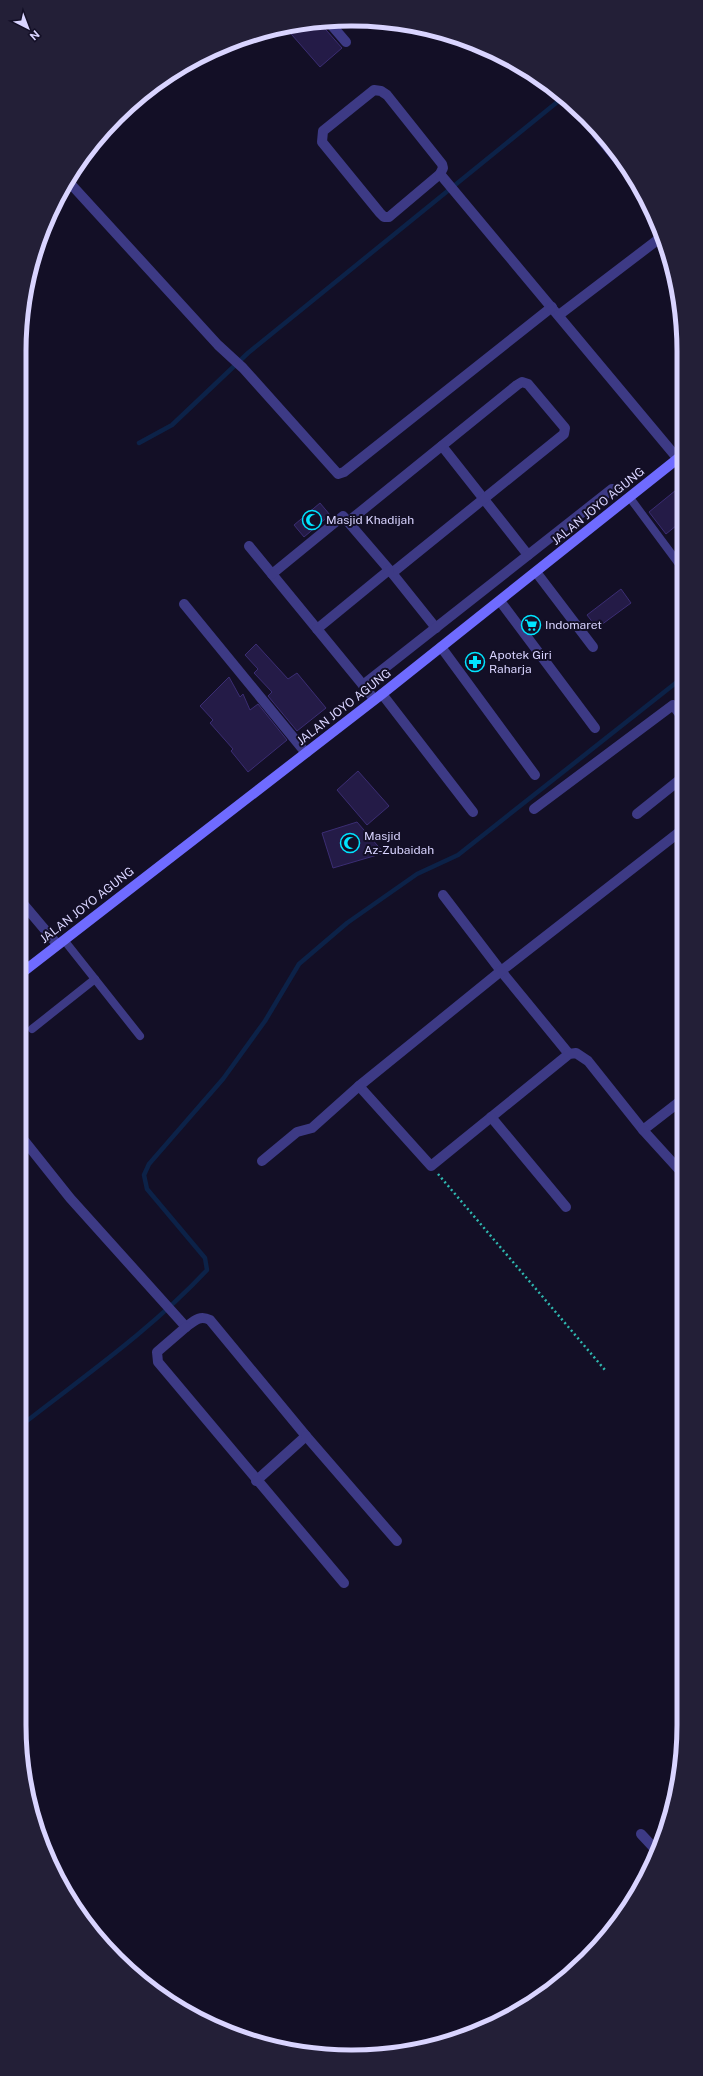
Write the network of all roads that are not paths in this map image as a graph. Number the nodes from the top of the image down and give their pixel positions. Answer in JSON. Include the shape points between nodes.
{"nodes":[{"id":1,"x":333,"y":27,"type":"edge"},
{"id":2,"x":346,"y":42,"type":"dead end"},
{"id":3,"x":440,"y":174,"type":"junction"},
{"id":4,"x":72,"y":186,"type":"edge"},
{"id":5,"x":657,"y":240,"type":"edge"},
{"id":6,"x":555,"y":311,"type":"junction"},
{"id":7,"x":442,"y":446,"type":"junction"},
{"id":8,"x":677,"y":453,"type":"edge"},
{"id":9,"x":677,"y":459,"type":"edge"},
{"id":10,"x":612,"y":489,"type":"dead end"},
{"id":11,"x":484,"y":498,"type":"junction"},
{"id":12,"x":630,"y":498,"type":"junction"},
{"id":13,"x":349,"y":521,"type":"junction"},
{"id":14,"x":249,"y":546,"type":"dead end"},
{"id":15,"x":528,"y":555,"type":"junction"},
{"id":16,"x":677,"y":561,"type":"edge"},
{"id":17,"x":391,"y":572,"type":"junction"},
{"id":18,"x":536,"y":572,"type":"junction"},
{"id":19,"x":272,"y":574,"type":"junction"},
{"id":20,"x":500,"y":601,"type":"junction"},
{"id":21,"x":184,"y":604,"type":"dead end"},
{"id":22,"x":436,"y":628,"type":"junction"},
{"id":23,"x":317,"y":629,"type":"junction"},
{"id":24,"x":441,"y":647,"type":"junction"},
{"id":25,"x":593,"y":647,"type":"dead end"},
{"id":26,"x":363,"y":685,"type":"junction"},
{"id":27,"x":378,"y":697,"type":"junction"},
{"id":28,"x":677,"y":710,"type":"edge"},
{"id":29,"x":595,"y":728,"type":"dead end"},
{"id":30,"x":306,"y":753,"type":"junction"},
{"id":31,"x":535,"y":775,"type":"dead end"},
{"id":32,"x":677,"y":782,"type":"edge"},
{"id":33,"x":534,"y":810,"type":"dead end"},
{"id":34,"x":473,"y":812,"type":"dead end"},
{"id":35,"x":637,"y":814,"type":"dead end"},
{"id":36,"x":677,"y":834,"type":"edge"},
{"id":37,"x":443,"y":896,"type":"dead end"},
{"id":38,"x":26,"y":910,"type":"edge"},
{"id":39,"x":60,"y":942,"type":"junction"},
{"id":40,"x":26,"y":969,"type":"edge"},
{"id":41,"x":501,"y":971,"type":"junction"},
{"id":42,"x":95,"y":979,"type":"junction"},
{"id":43,"x":32,"y":1030,"type":"dead end"},
{"id":44,"x":140,"y":1036,"type":"dead end"},
{"id":45,"x":569,"y":1054,"type":"junction"},
{"id":46,"x":359,"y":1086,"type":"junction"},
{"id":47,"x":677,"y":1103,"type":"edge"},
{"id":48,"x":491,"y":1117,"type":"junction"},
{"id":49,"x":643,"y":1130,"type":"junction"},
{"id":50,"x":26,"y":1143,"type":"edge"},
{"id":51,"x":262,"y":1161,"type":"dead end"},
{"id":52,"x":677,"y":1167,"type":"edge"},
{"id":53,"x":566,"y":1207,"type":"dead end"},
{"id":54,"x":186,"y":1327,"type":"junction"},
{"id":55,"x":306,"y":1436,"type":"junction"},
{"id":56,"x":256,"y":1481,"type":"junction"},
{"id":57,"x":397,"y":1541,"type":"dead end"},
{"id":58,"x":344,"y":1583,"type":"dead end"},
{"id":59,"x":641,"y":1834,"type":"dead end"},
{"id":60,"x":653,"y":1847,"type":"edge"}],
"edges":[{"from":1,"to":2,"type":"street"},
{"from":3,"to":3,"type":"street","via":[[442,164],[387,95],[381,91],[374,90],[368,93],[322,131],[322,142],[384,217],[394,214]]},
{"from":3,"to":6,"type":"street"},
{"from":4,"to":6,"type":"street","via":[[338,474],[344,472]]},
{"from":5,"to":6,"type":"street"},
{"from":6,"to":8,"type":"street"},
{"from":7,"to":11,"type":"street"},
{"from":7,"to":11,"type":"street","via":[[522,382],[528,384],[565,428],[564,434]]},
{"from":7,"to":13,"type":"street"},
{"from":9,"to":12,"type":"main road","name":"JALAN JOYO AGUNG"},
{"from":10,"to":15,"type":"street"},
{"from":11,"to":15,"type":"street"},
{"from":11,"to":17,"type":"street"},
{"from":12,"to":16,"type":"lane"},
{"from":12,"to":18,"type":"main road","name":"JALAN JOYO AGUNG"},
{"from":13,"to":17,"type":"street"},
{"from":13,"to":19,"type":"street","via":[[343,516],[340,517]]},
{"from":14,"to":19,"type":"street"},
{"from":15,"to":22,"type":"street"},
{"from":17,"to":22,"type":"street"},
{"from":17,"to":23,"type":"street"},
{"from":18,"to":20,"type":"main road","name":"JALAN JOYO AGUNG"},
{"from":18,"to":25,"type":"street"},
{"from":19,"to":23,"type":"street"},
{"from":20,"to":24,"type":"main road","name":"JALAN JOYO AGUNG"},
{"from":20,"to":29,"type":"street"},
{"from":21,"to":30,"type":"street"},
{"from":22,"to":26,"type":"street"},
{"from":23,"to":26,"type":"street"},
{"from":24,"to":27,"type":"main road","name":"JALAN JOYO AGUNG"},
{"from":24,"to":31,"type":"street"},
{"from":26,"to":27,"type":"street"},
{"from":27,"to":30,"type":"main road","name":"JALAN JOYO AGUNG"},
{"from":27,"to":34,"type":"street"},
{"from":28,"to":33,"type":"street","via":[[673,705]]},
{"from":30,"to":39,"type":"main road","name":"JALAN JOYO AGUNG"},
{"from":32,"to":35,"type":"street"},
{"from":36,"to":41,"type":"street"},
{"from":37,"to":41,"type":"street"},
{"from":38,"to":39,"type":"street"},
{"from":39,"to":40,"type":"main road","name":"JALAN JOYO AGUNG"},
{"from":39,"to":42,"type":"lane"},
{"from":41,"to":45,"type":"street"},
{"from":41,"to":46,"type":"street"},
{"from":42,"to":43,"type":"lane"},
{"from":42,"to":44,"type":"lane"},
{"from":45,"to":48,"type":"street"},
{"from":45,"to":49,"type":"street","via":[[576,1053],[588,1061]]},
{"from":46,"to":48,"type":"street","via":[[432,1166]]},
{"from":46,"to":51,"type":"street","via":[[312,1128],[297,1132]]},
{"from":47,"to":49,"type":"street"},
{"from":48,"to":53,"type":"street"},
{"from":49,"to":52,"type":"street"},
{"from":50,"to":54,"type":"street","via":[[70,1198]]},
{"from":54,"to":55,"type":"street","via":[[198,1318],[210,1320]]},
{"from":54,"to":56,"type":"street","via":[[157,1352],[158,1362]]},
{"from":55,"to":56,"type":"street"},
{"from":55,"to":57,"type":"street"},
{"from":56,"to":58,"type":"street"},
{"from":59,"to":60,"type":"street"}]}
